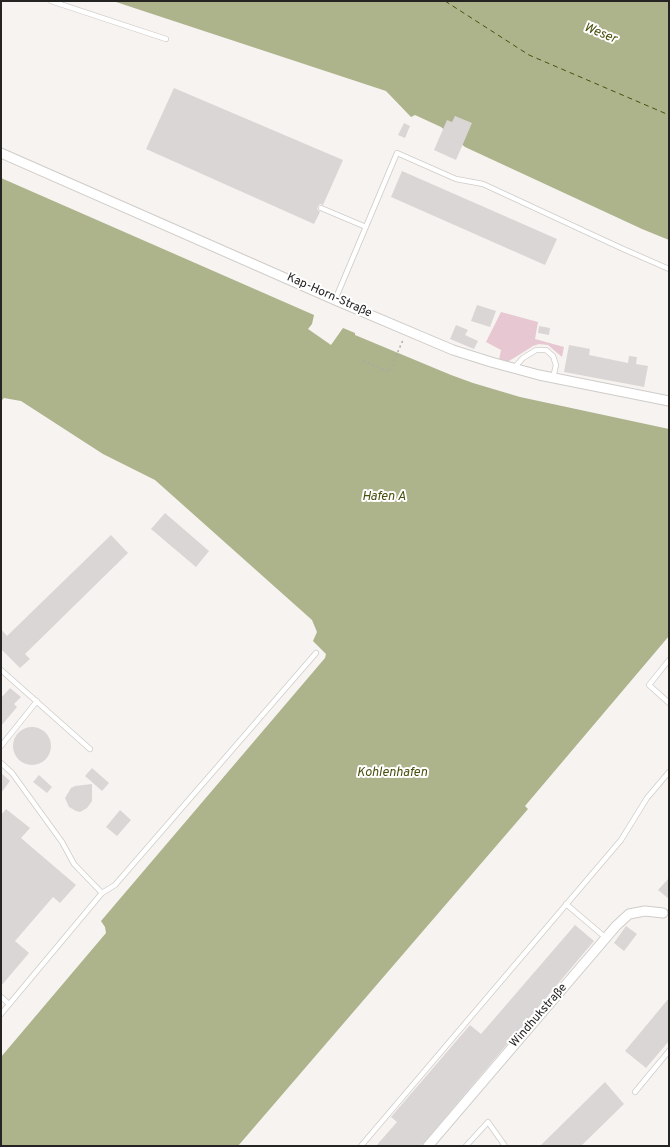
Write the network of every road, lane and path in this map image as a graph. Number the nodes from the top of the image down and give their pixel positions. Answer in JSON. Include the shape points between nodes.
{"nodes":[{"id":1,"x":51,"y":1,"type":"edge"},
{"id":2,"x":166,"y":38,"type":"dead end"},
{"id":3,"x":1,"y":153,"type":"edge"},
{"id":4,"x":321,"y":208,"type":"dead end"},
{"id":5,"x":366,"y":227,"type":"junction"},
{"id":6,"x":669,"y":269,"type":"edge"},
{"id":7,"x":335,"y":300,"type":"junction"},
{"id":8,"x":403,"y":340,"type":"dead end"},
{"id":9,"x":363,"y":361,"type":"dead end"},
{"id":10,"x":513,"y":369,"type":"junction"},
{"id":11,"x":553,"y":378,"type":"junction"},
{"id":12,"x":669,"y":401,"type":"edge"},
{"id":13,"x":316,"y":653,"type":"dead end"},
{"id":14,"x":669,"y":660,"type":"edge"},
{"id":15,"x":1,"y":670,"type":"edge"},
{"id":16,"x":37,"y":701,"type":"junction"},
{"id":17,"x":669,"y":703,"type":"edge"},
{"id":18,"x":1,"y":746,"type":"edge"},
{"id":19,"x":90,"y":749,"type":"dead end"},
{"id":20,"x":1,"y":763,"type":"edge"},
{"id":21,"x":669,"y":772,"type":"edge"},
{"id":22,"x":102,"y":892,"type":"junction"},
{"id":23,"x":566,"y":904,"type":"junction"},
{"id":24,"x":666,"y":915,"type":"edge"},
{"id":25,"x":606,"y":938,"type":"junction"},
{"id":26,"x":1,"y":997,"type":"edge"},
{"id":27,"x":9,"y":1004,"type":"junction"},
{"id":28,"x":1,"y":1014,"type":"edge"},
{"id":29,"x":669,"y":1051,"type":"edge"},
{"id":30,"x":635,"y":1092,"type":"dead end"},
{"id":31,"x":360,"y":1146,"type":"edge"},
{"id":32,"x":428,"y":1146,"type":"edge"},
{"id":33,"x":466,"y":1146,"type":"edge"},
{"id":34,"x":505,"y":1146,"type":"edge"}],
"edges":[{"from":1,"to":2,"type":"lane"},
{"from":3,"to":7,"type":"street","name":"Kap-Horn-Straße"},
{"from":4,"to":5,"type":"lane"},
{"from":5,"to":6,"type":"lane","via":[[397,153],[456,179],[483,184]]},
{"from":5,"to":7,"type":"lane"},
{"from":7,"to":10,"type":"street","name":"Kap-Horn-Straße","via":[[452,350]]},
{"from":8,"to":9,"type":"path","via":[[389,372]]},
{"from":10,"to":11,"type":"street","name":"Kap-Horn-Straße"},
{"from":10,"to":11,"type":"lane","via":[[523,358],[536,350],[546,350],[553,356],[556,365]]},
{"from":11,"to":12,"type":"street","name":"Kap-Horn-Straße"},
{"from":13,"to":22,"type":"lane","via":[[116,885]]},
{"from":14,"to":17,"type":"lane","via":[[649,685]]},
{"from":15,"to":16,"type":"lane"},
{"from":16,"to":18,"type":"lane"},
{"from":16,"to":19,"type":"lane"},
{"from":20,"to":22,"type":"lane","via":[[12,772],[62,842],[74,864]]},
{"from":21,"to":23,"type":"lane","via":[[647,798],[621,840]]},
{"from":22,"to":27,"type":"lane"},
{"from":23,"to":25,"type":"lane"},
{"from":23,"to":31,"type":"lane"},
{"from":24,"to":25,"type":"street","name":"Windhukstraße","via":[[644,911],[629,914]]},
{"from":25,"to":32,"type":"street","name":"Windhukstraße"},
{"from":26,"to":27,"type":"lane"},
{"from":27,"to":28,"type":"lane"},
{"from":29,"to":30,"type":"lane"},
{"from":33,"to":34,"type":"lane","via":[[488,1122]]}]}
